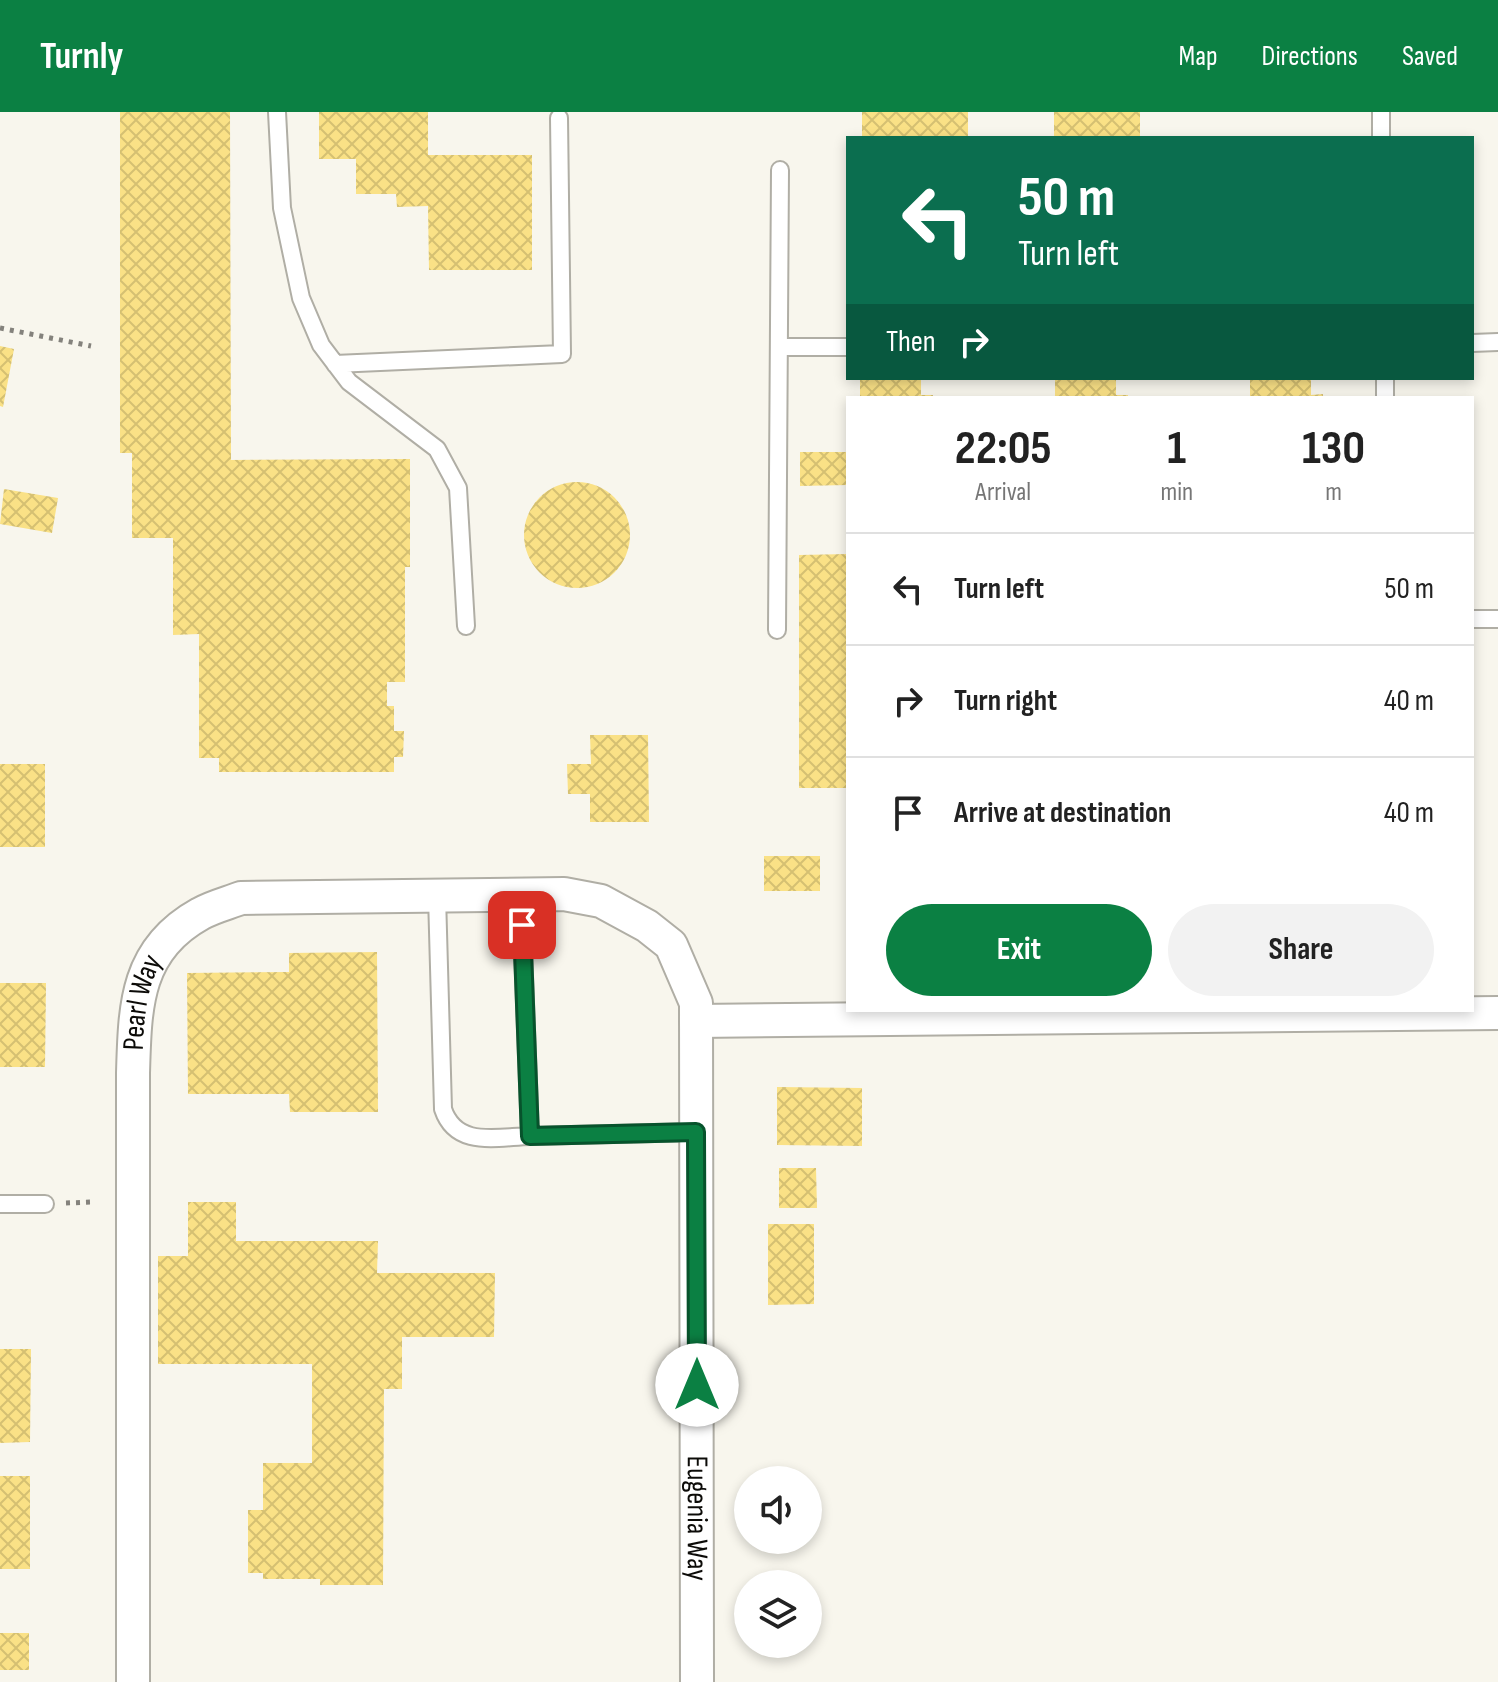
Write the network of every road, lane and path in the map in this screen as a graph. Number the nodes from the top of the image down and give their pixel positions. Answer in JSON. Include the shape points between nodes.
{"nodes":[{"id":1,"x":277,"y":112,"type":"edge"},
{"id":2,"x":1381,"y":112,"type":"edge"},
{"id":3,"x":559,"y":118,"type":"dead end"},
{"id":4,"x":1381,"y":136,"type":"edge"},
{"id":5,"x":780,"y":170,"type":"dead end"},
{"id":6,"x":0,"y":328,"type":"edge"},
{"id":7,"x":1498,"y":342,"type":"edge"},
{"id":8,"x":1474,"y":343,"type":"edge"},
{"id":9,"x":91,"y":346,"type":"dead end"},
{"id":10,"x":779,"y":347,"type":"junction"},
{"id":11,"x":846,"y":347,"type":"edge"},
{"id":12,"x":335,"y":364,"type":"junction"},
{"id":13,"x":1474,"y":619,"type":"edge"},
{"id":14,"x":1498,"y":619,"type":"edge"},
{"id":15,"x":466,"y":626,"type":"dead end"},
{"id":16,"x":777,"y":630,"type":"dead end"},
{"id":17,"x":521,"y":895,"type":"junction"},
{"id":18,"x":437,"y":896,"type":"junction"},
{"id":19,"x":1498,"y":1013,"type":"edge"},
{"id":20,"x":696,"y":1021,"type":"junction"},
{"id":21,"x":696,"y":1132,"type":"junction"},
{"id":22,"x":530,"y":1136,"type":"junction"},
{"id":23,"x":0,"y":1204,"type":"edge"},
{"id":24,"x":45,"y":1204,"type":"dead end"},
{"id":25,"x":133,"y":1682,"type":"edge"},
{"id":26,"x":697,"y":1682,"type":"edge"}],
"edges":[{"from":1,"to":12,"type":"lane","via":[[282,208],[301,298]]},
{"from":2,"to":4,"type":"lane"},
{"from":3,"to":12,"type":"lane","via":[[562,354]]},
{"from":5,"to":10,"type":"lane"},
{"from":6,"to":9,"type":"path"},
{"from":7,"to":8,"type":"lane"},
{"from":10,"to":11,"type":"lane"},
{"from":10,"to":16,"type":"lane"},
{"from":12,"to":15,"type":"lane","via":[[349,382],[437,449],[458,488]]},
{"from":13,"to":14,"type":"lane"},
{"from":17,"to":18,"type":"street","name":"Pearl Way"},
{"from":17,"to":20,"type":"street","name":"Pearl Way","via":[[564,894],[601,901],[647,926],[671,945],[696,1003]]},
{"from":17,"to":22,"type":"lane"},
{"from":18,"to":22,"type":"lane","via":[[443,1109],[448,1123],[459,1134]]},
{"from":18,"to":25,"type":"street","name":"Pearl Way","via":[[241,898],[200,914],[176,932],[143,976],[133,1073]]},
{"from":19,"to":20,"type":"street"},
{"from":20,"to":21,"type":"street","name":"Eugenia Way"},
{"from":21,"to":22,"type":"lane"},
{"from":21,"to":26,"type":"street","name":"Eugenia Way"},
{"from":23,"to":24,"type":"lane"}]}
